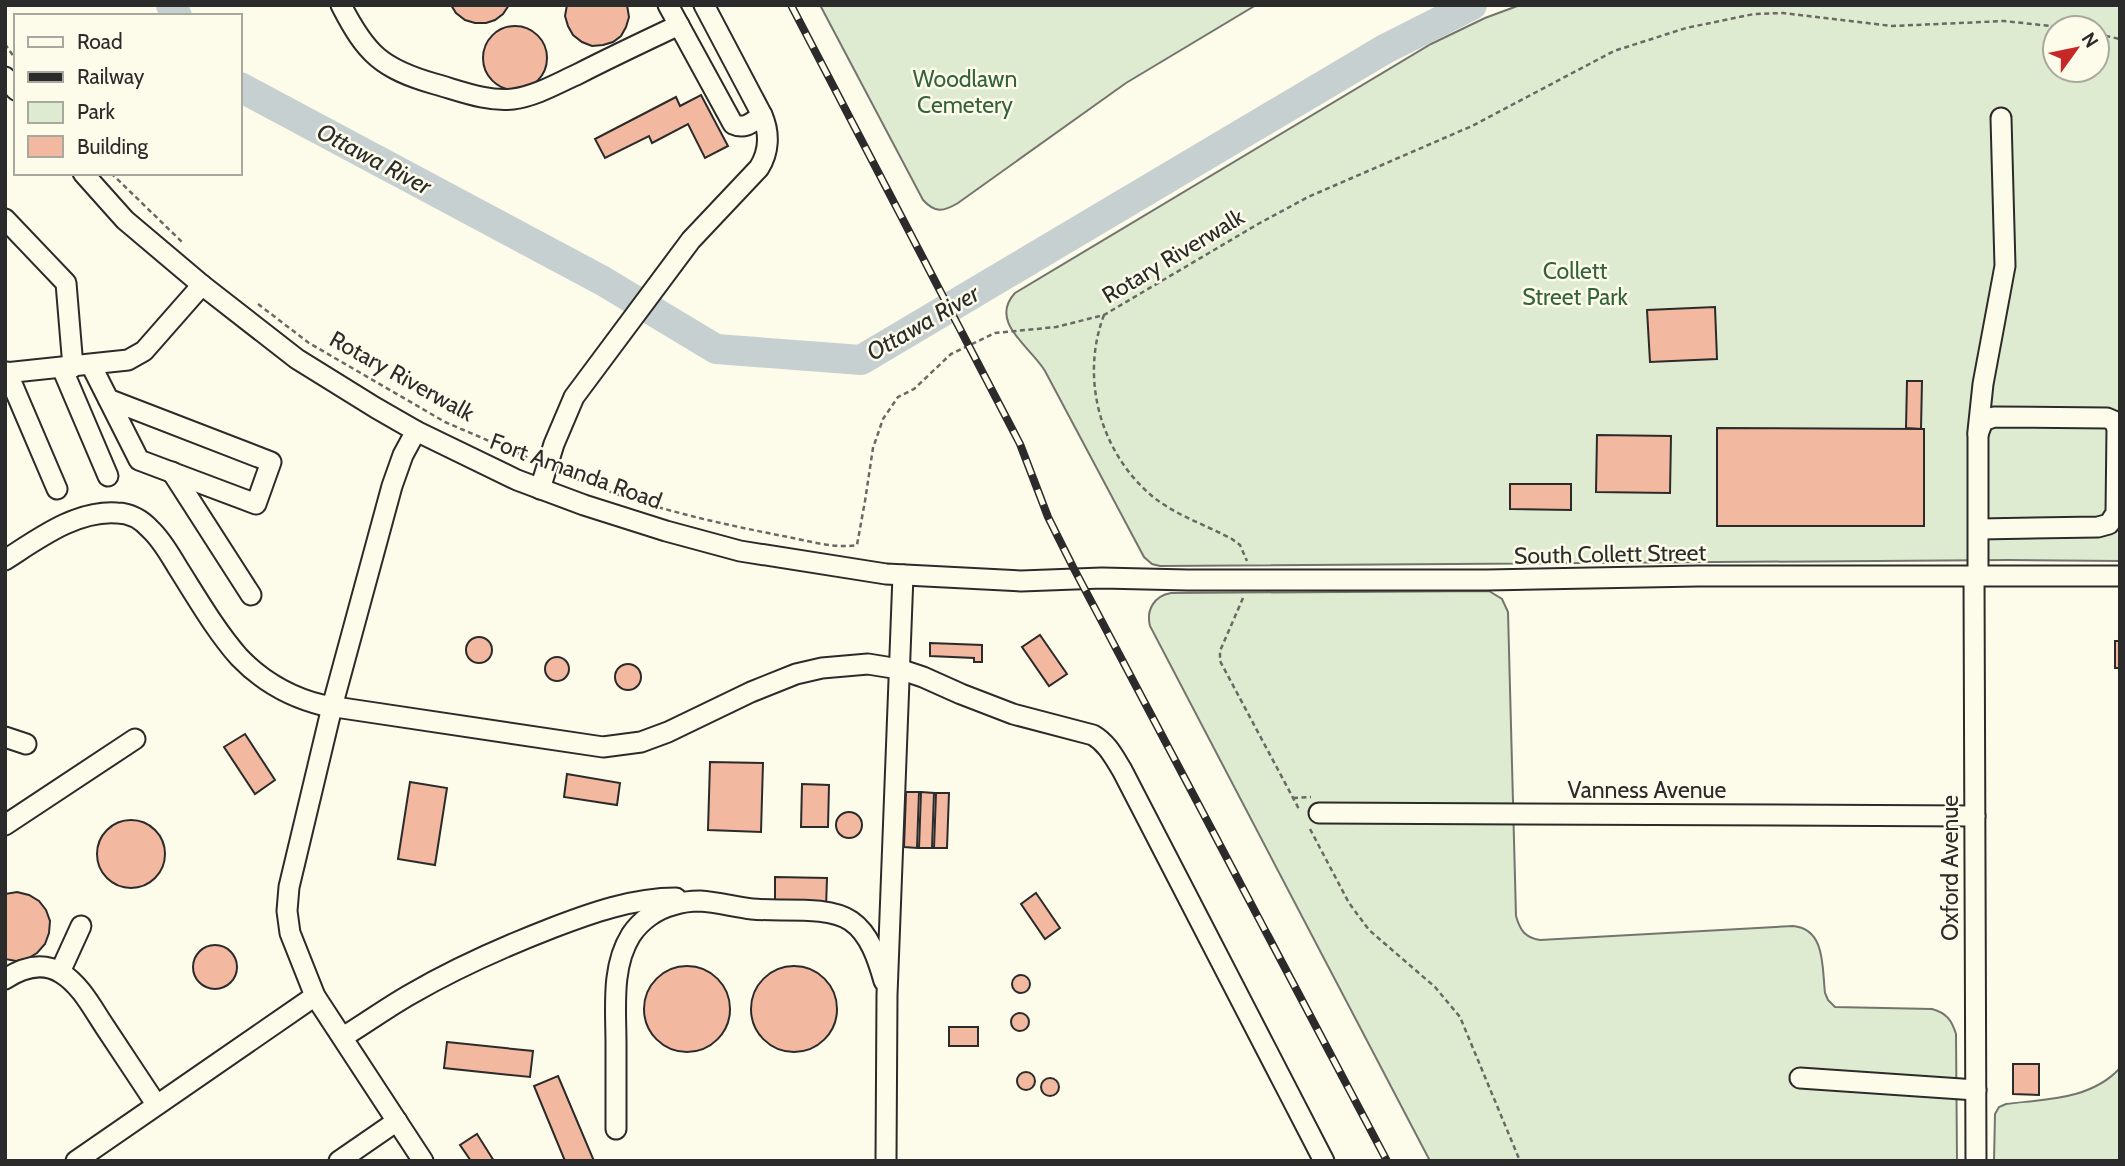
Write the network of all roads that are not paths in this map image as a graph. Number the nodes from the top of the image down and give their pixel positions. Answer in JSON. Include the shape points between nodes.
{"nodes":[{"id":1,"x":341,"y":5,"type":"edge"},
{"id":2,"x":668,"y":5,"type":"edge"},
{"id":3,"x":705,"y":5,"type":"edge"},
{"id":4,"x":679,"y":25,"type":"junction"},
{"id":5,"x":762,"y":115,"type":"junction"},
{"id":6,"x":2001,"y":118,"type":"dead end"},
{"id":7,"x":85,"y":175,"type":"edge"},
{"id":8,"x":5,"y":219,"type":"edge"},
{"id":9,"x":202,"y":285,"type":"junction"},
{"id":10,"x":75,"y":366,"type":"junction"},
{"id":11,"x":6,"y":372,"type":"edge"},
{"id":12,"x":108,"y":399,"type":"junction"},
{"id":13,"x":416,"y":431,"type":"junction"},
{"id":14,"x":1978,"y":435,"type":"junction"},
{"id":15,"x":172,"y":472,"type":"junction"},
{"id":16,"x":108,"y":476,"type":"dead end"},
{"id":17,"x":57,"y":489,"type":"dead end"},
{"id":18,"x":540,"y":489,"type":"junction"},
{"id":19,"x":1979,"y":529,"type":"junction"},
{"id":20,"x":5,"y":560,"type":"edge"},
{"id":21,"x":903,"y":575,"type":"junction"},
{"id":22,"x":1976,"y":575,"type":"junction"},
{"id":23,"x":2120,"y":576,"type":"edge"},
{"id":24,"x":1101,"y":578,"type":"joint"},
{"id":25,"x":251,"y":595,"type":"dead end"},
{"id":26,"x":899,"y":668,"type":"junction"},
{"id":27,"x":332,"y":707,"type":"junction"},
{"id":28,"x":5,"y":737,"type":"edge"},
{"id":29,"x":135,"y":739,"type":"dead end"},
{"id":30,"x":26,"y":744,"type":"dead end"},
{"id":31,"x":1320,"y":813,"type":"dead end"},
{"id":32,"x":1975,"y":816,"type":"junction"},
{"id":33,"x":5,"y":825,"type":"edge"},
{"id":34,"x":698,"y":901,"type":"junction"},
{"id":35,"x":81,"y":926,"type":"dead end"},
{"id":36,"x":60,"y":972,"type":"junction"},
{"id":37,"x":5,"y":979,"type":"edge"},
{"id":38,"x":887,"y":995,"type":"junction"},
{"id":39,"x":315,"y":996,"type":"junction"},
{"id":40,"x":343,"y":1037,"type":"junction"},
{"id":41,"x":1800,"y":1078,"type":"dead end"},
{"id":42,"x":1976,"y":1090,"type":"junction"},
{"id":43,"x":156,"y":1104,"type":"junction"},
{"id":44,"x":397,"y":1121,"type":"junction"},
{"id":45,"x":616,"y":1129,"type":"dead end"},
{"id":46,"x":76,"y":1161,"type":"edge"},
{"id":47,"x":338,"y":1161,"type":"edge"},
{"id":48,"x":423,"y":1161,"type":"edge"},
{"id":49,"x":886,"y":1161,"type":"edge"},
{"id":50,"x":1324,"y":1161,"type":"edge"},
{"id":51,"x":1976,"y":1161,"type":"edge"}],
"edges":[{"from":1,"to":4,"type":"street","via":[[369,50],[386,65],[412,77],[498,99],[548,88]]},
{"from":2,"to":4,"type":"street"},
{"from":3,"to":5,"type":"street"},
{"from":4,"to":5,"type":"street","via":[[733,124],[746,126]]},
{"from":5,"to":18,"type":"street","via":[[768,136],[762,162],[691,240],[574,397]]},
{"from":6,"to":14,"type":"street","name":"Oxford Avenue","via":[[2005,266]]},
{"from":7,"to":9,"type":"street","name":"Fort Amanda Road","via":[[125,220]]},
{"from":8,"to":10,"type":"street","via":[[66,283]]},
{"from":9,"to":10,"type":"street","via":[[144,351],[128,360]]},
{"from":9,"to":13,"type":"street","name":"Fort Amanda Road","via":[[297,359]]},
{"from":10,"to":11,"type":"street"},
{"from":10,"to":12,"type":"street"},
{"from":10,"to":16,"type":"street"},
{"from":11,"to":17,"type":"street"},
{"from":12,"to":15,"type":"street","via":[[139,460]]},
{"from":12,"to":15,"type":"street","via":[[271,462],[256,503]]},
{"from":13,"to":18,"type":"street","name":"Fort Amanda Road"},
{"from":13,"to":27,"type":"street","via":[[392,486]]},
{"from":14,"to":19,"type":"street","name":"Oxford Avenue"},
{"from":14,"to":19,"type":"street","via":[[1983,421],[1991,417],[2107,418],[2117,429],[2116,513],[2109,524]]},
{"from":15,"to":25,"type":"street"},
{"from":18,"to":21,"type":"street","name":"Fort Amanda Road","via":[[740,551]]},
{"from":19,"to":22,"type":"street","name":"Oxford Avenue"},
{"from":20,"to":27,"type":"street","via":[[56,528],[83,518],[121,512],[138,518],[151,529],[221,633],[256,674],[299,699]]},
{"from":21,"to":24,"type":"street","name":"Fort Amanda Road","via":[[1021,581]]},
{"from":21,"to":26,"type":"street"},
{"from":22,"to":23,"type":"street","name":"South Collett Street"},
{"from":22,"to":24,"type":"street","name":"South Collett Street"},
{"from":22,"to":32,"type":"street","name":"Oxford Avenue"},
{"from":26,"to":27,"type":"street","via":[[857,665],[796,674],[668,732],[641,742],[603,747]]},
{"from":26,"to":38,"type":"street"},
{"from":26,"to":50,"type":"street","via":[[1013,714],[1093,735],[1107,746]]},
{"from":27,"to":39,"type":"street","via":[[287,911],[290,933]]},
{"from":28,"to":30,"type":"street"},
{"from":29,"to":33,"type":"street"},
{"from":31,"to":32,"type":"street","name":"Vanness Avenue"},
{"from":32,"to":42,"type":"street","name":"Oxford Avenue"},
{"from":34,"to":38,"type":"street","via":[[830,913],[849,919],[869,943]]},
{"from":34,"to":40,"type":"street","via":[[651,899],[620,905],[508,945],[409,995]]},
{"from":34,"to":45,"type":"street","via":[[651,915],[624,948],[615,993]]},
{"from":35,"to":36,"type":"street"},
{"from":36,"to":37,"type":"street","via":[[36,966]]},
{"from":36,"to":43,"type":"street","via":[[89,1003]]},
{"from":38,"to":49,"type":"street"},
{"from":39,"to":40,"type":"street"},
{"from":39,"to":43,"type":"street"},
{"from":40,"to":44,"type":"street"},
{"from":41,"to":42,"type":"street"},
{"from":42,"to":51,"type":"street","name":"Oxford Avenue"},
{"from":43,"to":46,"type":"street"},
{"from":44,"to":47,"type":"street"},
{"from":44,"to":48,"type":"street"}]}
